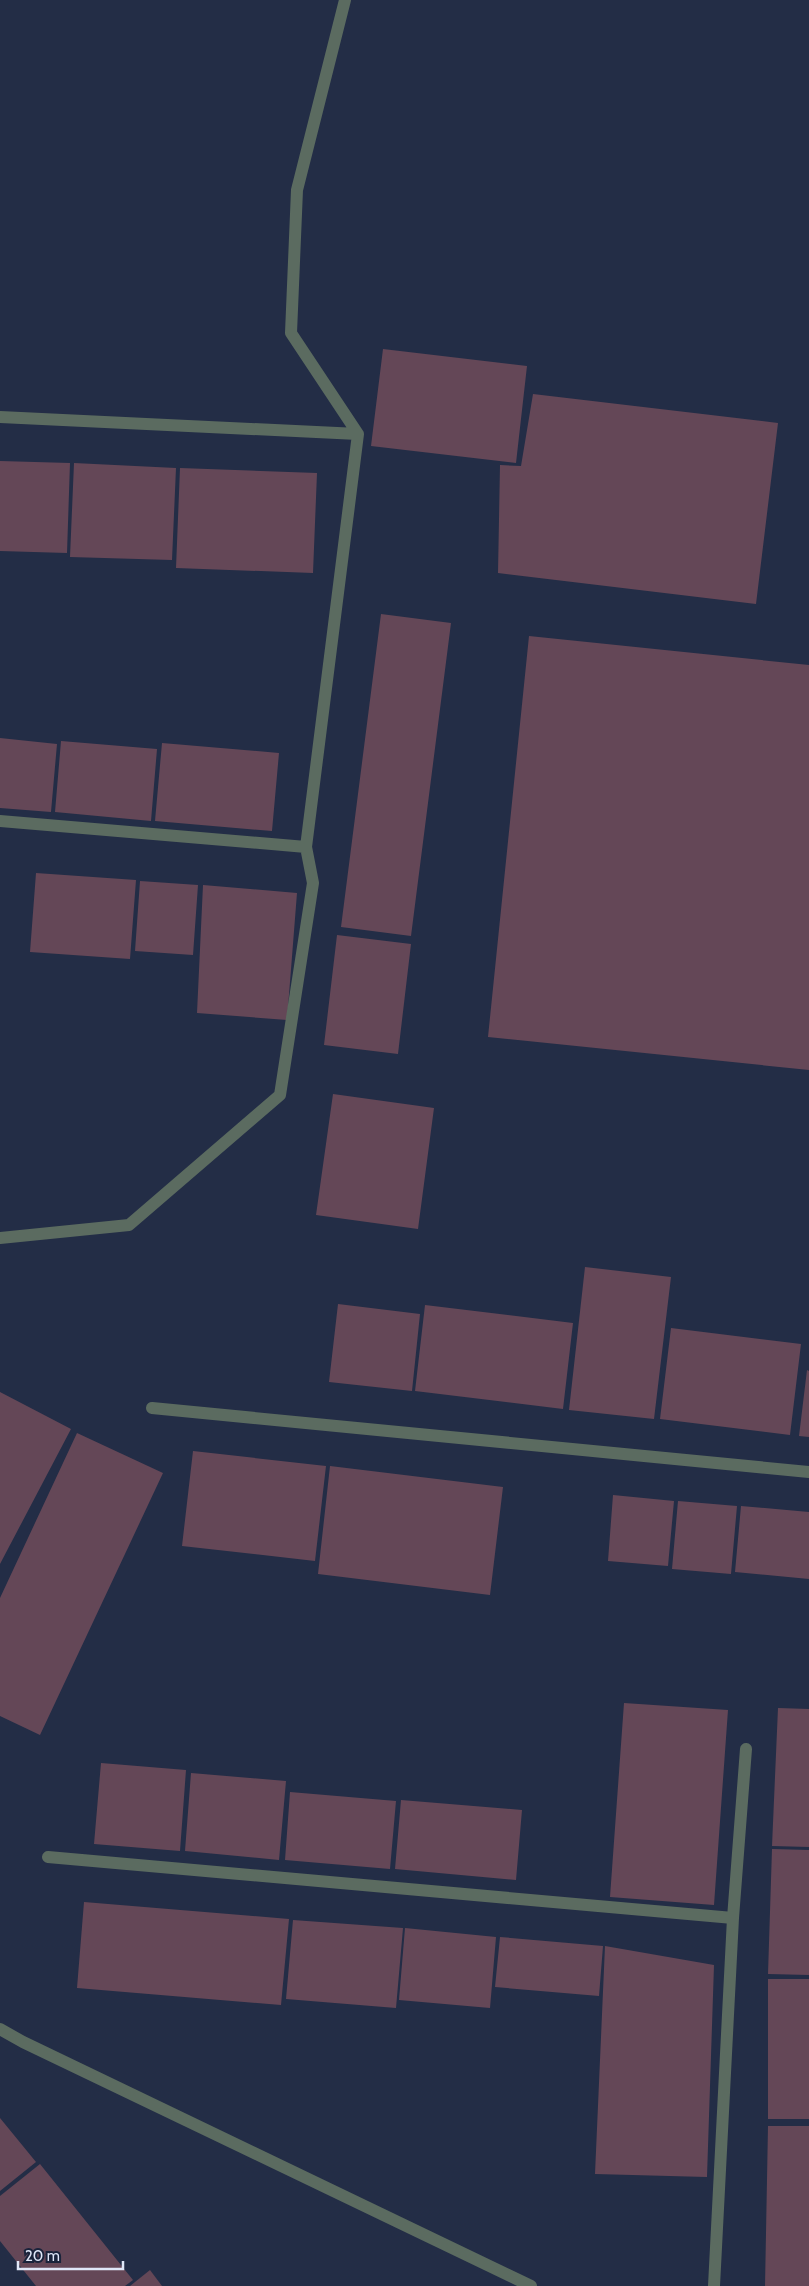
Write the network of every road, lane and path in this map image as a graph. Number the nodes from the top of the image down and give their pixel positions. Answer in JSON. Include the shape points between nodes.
{"nodes":[{"id":1,"x":345,"y":0,"type":"edge"},
{"id":2,"x":0,"y":417,"type":"edge"},
{"id":3,"x":358,"y":434,"type":"junction"},
{"id":4,"x":0,"y":821,"type":"edge"},
{"id":5,"x":306,"y":848,"type":"junction"},
{"id":6,"x":0,"y":1238,"type":"edge"},
{"id":7,"x":152,"y":1408,"type":"dead end"},
{"id":8,"x":809,"y":1472,"type":"edge"},
{"id":9,"x":746,"y":1749,"type":"dead end"},
{"id":10,"x":48,"y":1857,"type":"dead end"},
{"id":11,"x":733,"y":1918,"type":"junction"},
{"id":12,"x":0,"y":2029,"type":"edge"},
{"id":13,"x":525,"y":2285,"type":"edge"},
{"id":14,"x":714,"y":2286,"type":"edge"}],
"edges":[{"from":1,"to":3,"type":"street","via":[[297,190],[291,333]]},
{"from":2,"to":3,"type":"street"},
{"from":3,"to":5,"type":"street"},
{"from":4,"to":5,"type":"street"},
{"from":5,"to":6,"type":"street","via":[[313,883],[280,1095],[129,1225]]},
{"from":7,"to":8,"type":"street"},
{"from":9,"to":11,"type":"street"},
{"from":10,"to":11,"type":"street"},
{"from":11,"to":14,"type":"street"},
{"from":12,"to":13,"type":"street"}]}
